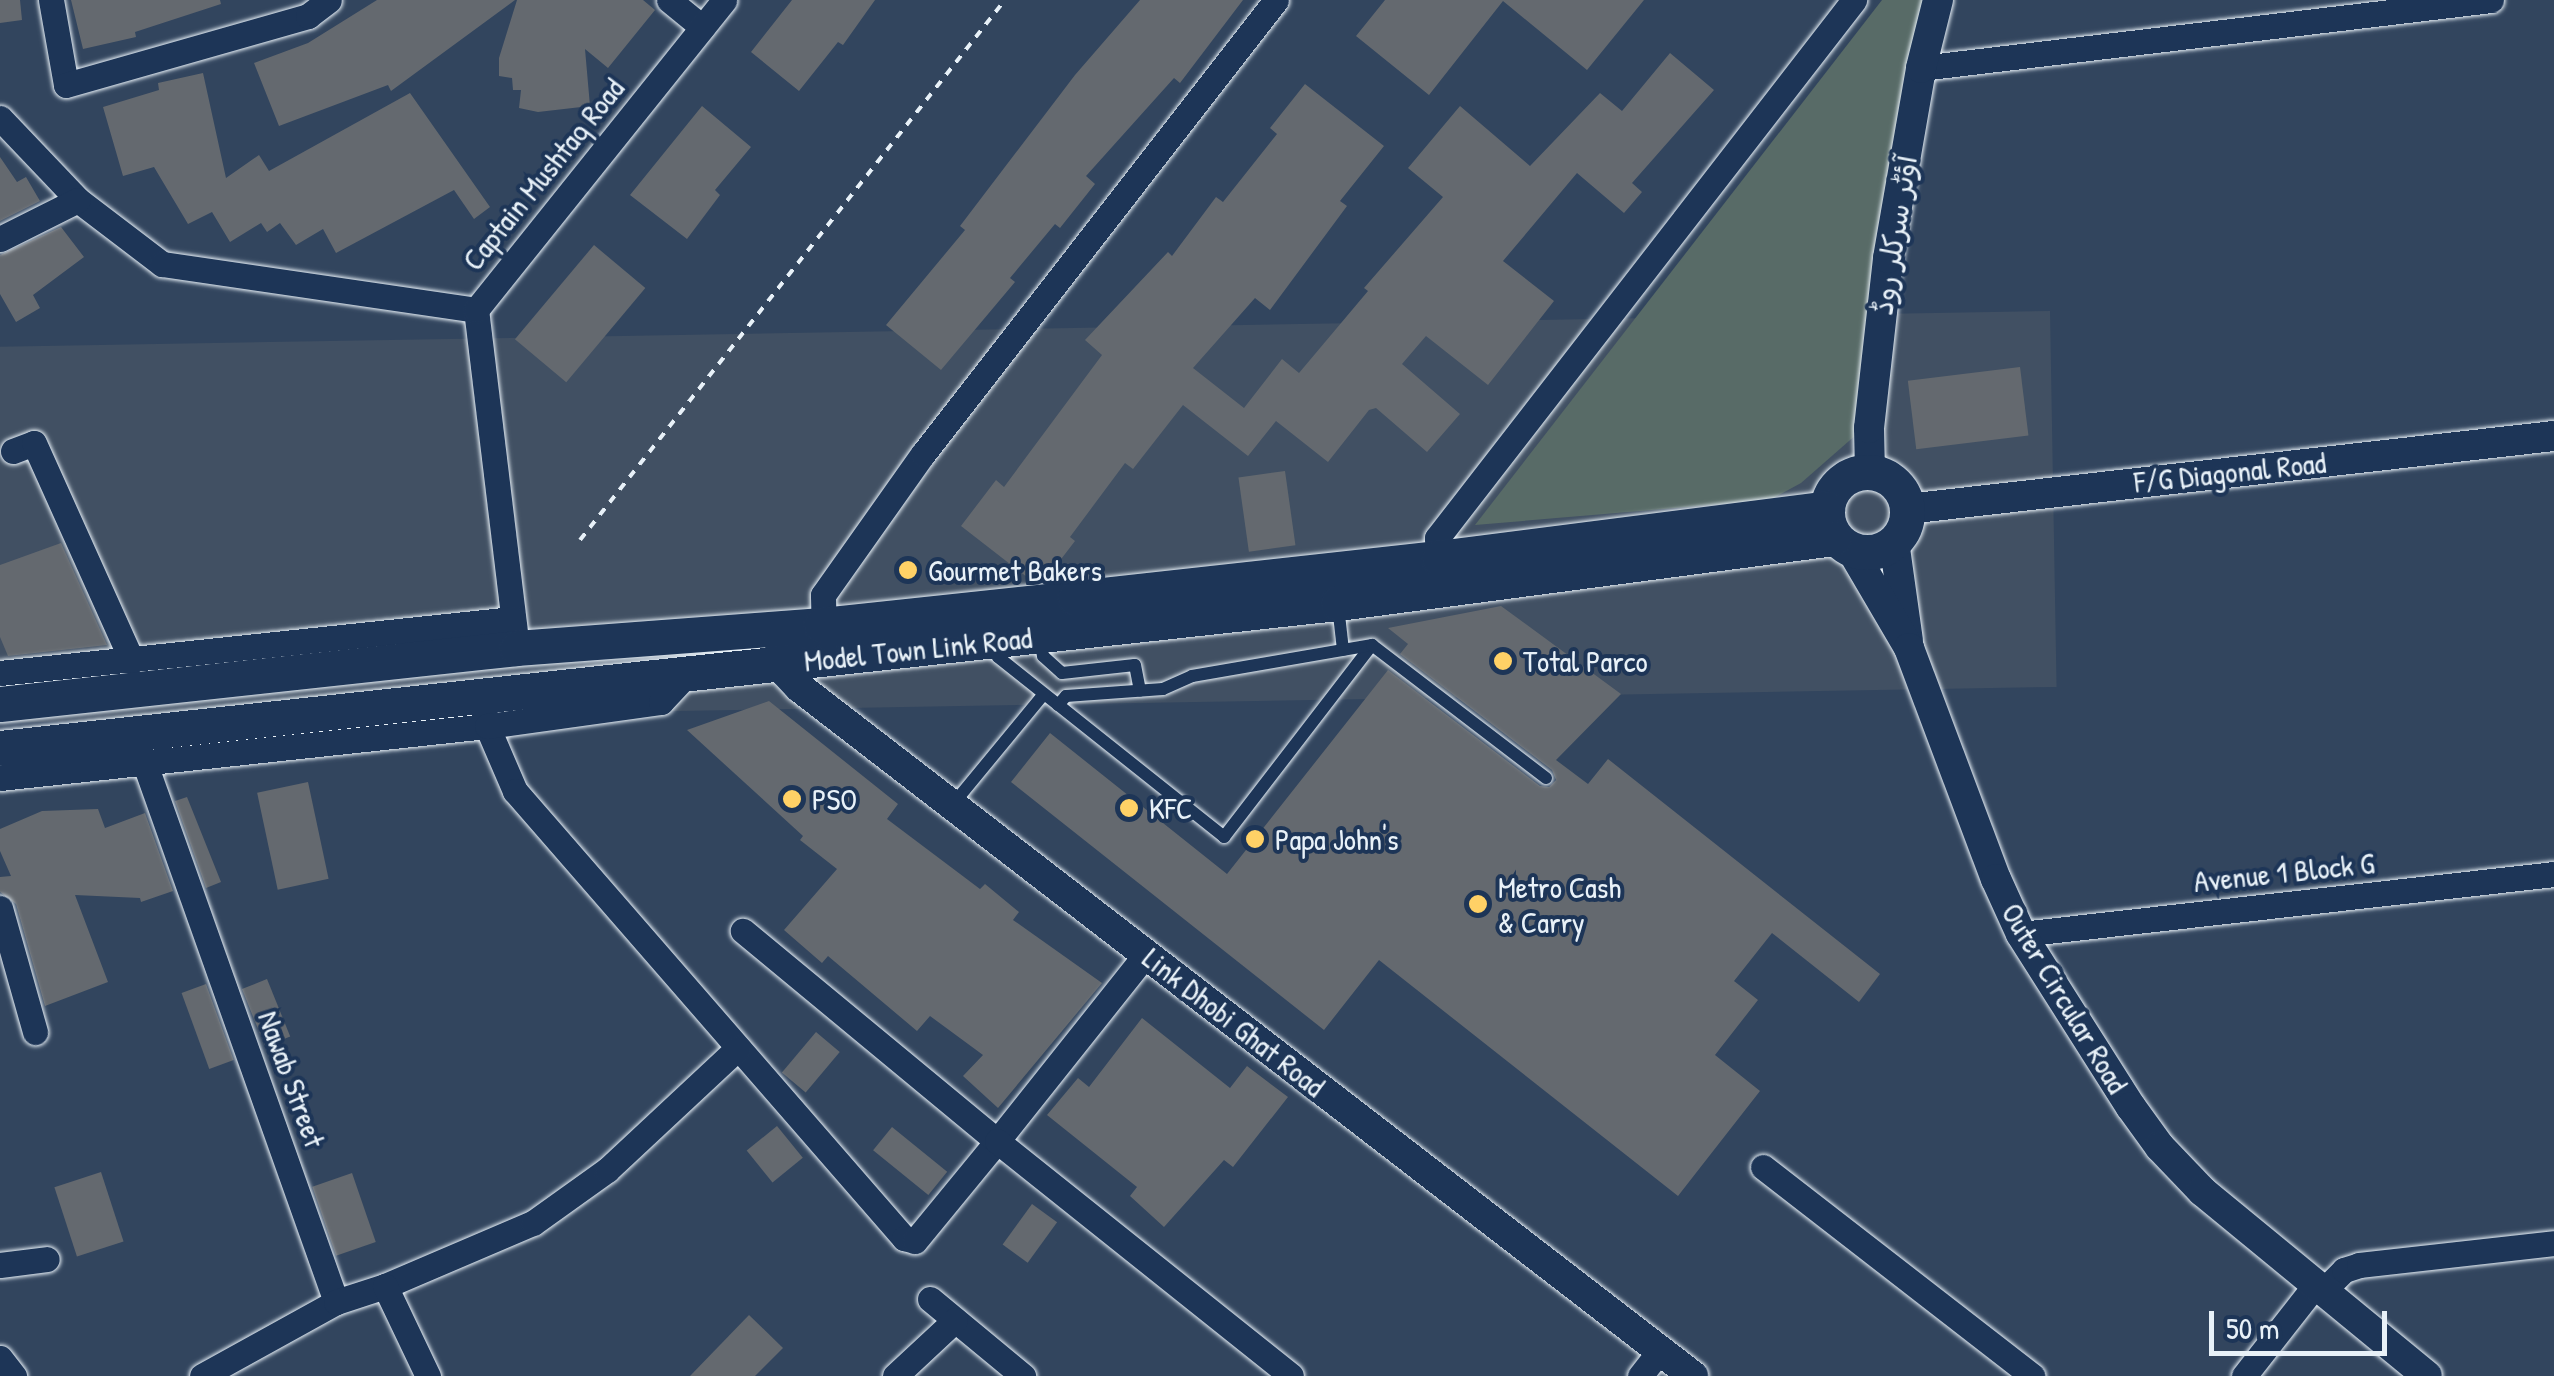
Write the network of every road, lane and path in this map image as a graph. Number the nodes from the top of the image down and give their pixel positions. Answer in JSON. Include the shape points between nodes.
{"nodes":[{"id":1,"x":51,"y":0,"type":"edge"},
{"id":2,"x":329,"y":0,"type":"edge"},
{"id":3,"x":669,"y":0,"type":"edge"},
{"id":4,"x":724,"y":0,"type":"edge"},
{"id":5,"x":1005,"y":0,"type":"edge"},
{"id":6,"x":1276,"y":0,"type":"edge"},
{"id":7,"x":1854,"y":0,"type":"edge"},
{"id":8,"x":1938,"y":0,"type":"edge"},
{"id":9,"x":2491,"y":0,"type":"edge"},
{"id":10,"x":702,"y":27,"type":"junction"},
{"id":11,"x":1921,"y":68,"type":"junction"},
{"id":12,"x":0,"y":118,"type":"edge"},
{"id":13,"x":78,"y":200,"type":"junction"},
{"id":14,"x":0,"y":240,"type":"edge"},
{"id":15,"x":476,"y":310,"type":"junction"},
{"id":16,"x":2554,"y":436,"type":"edge"},
{"id":17,"x":13,"y":451,"type":"dead end"},
{"id":18,"x":1870,"y":472,"type":"junction"},
{"id":19,"x":1900,"y":525,"type":"junction"},
{"id":20,"x":1837,"y":531,"type":"junction"},
{"id":21,"x":580,"y":540,"type":"dead end"},
{"id":22,"x":1439,"y":558,"type":"junction"},
{"id":23,"x":1338,"y":603,"type":"junction"},
{"id":24,"x":388,"y":607,"type":"dead end"},
{"id":25,"x":820,"y":625,"type":"junction"},
{"id":26,"x":778,"y":627,"type":"junction"},
{"id":27,"x":392,"y":634,"type":"junction"},
{"id":28,"x":515,"y":634,"type":"junction"},
{"id":29,"x":1040,"y":636,"type":"junction"},
{"id":30,"x":996,"y":641,"type":"junction"},
{"id":31,"x":1372,"y":645,"type":"junction"},
{"id":32,"x":1909,"y":648,"type":"junction"},
{"id":33,"x":1343,"y":650,"type":"junction"},
{"id":34,"x":828,"y":660,"type":"junction"},
{"id":35,"x":132,"y":661,"type":"junction"},
{"id":36,"x":782,"y":663,"type":"junction"},
{"id":37,"x":0,"y":673,"type":"edge"},
{"id":38,"x":1140,"y":691,"type":"junction"},
{"id":39,"x":1044,"y":694,"type":"junction"},
{"id":40,"x":0,"y":704,"type":"edge"},
{"id":41,"x":1058,"y":705,"type":"junction"},
{"id":42,"x":485,"y":711,"type":"junction"},
{"id":43,"x":0,"y":748,"type":"edge"},
{"id":44,"x":139,"y":748,"type":"junction"},
{"id":45,"x":0,"y":778,"type":"edge"},
{"id":46,"x":1546,"y":778,"type":"dead end"},
{"id":47,"x":952,"y":806,"type":"junction"},
{"id":48,"x":2554,"y":874,"type":"edge"},
{"id":49,"x":0,"y":908,"type":"edge"},
{"id":50,"x":743,"y":932,"type":"dead end"},
{"id":51,"x":2022,"y":934,"type":"junction"},
{"id":52,"x":1146,"y":954,"type":"junction"},
{"id":53,"x":35,"y":1032,"type":"dead end"},
{"id":54,"x":738,"y":1048,"type":"junction"},
{"id":55,"x":997,"y":1141,"type":"junction"},
{"id":56,"x":1763,"y":1167,"type":"dead end"},
{"id":57,"x":2554,"y":1243,"type":"edge"},
{"id":58,"x":47,"y":1259,"type":"dead end"},
{"id":59,"x":0,"y":1265,"type":"edge"},
{"id":60,"x":385,"y":1286,"type":"junction"},
{"id":61,"x":2321,"y":1286,"type":"junction"},
{"id":62,"x":930,"y":1299,"type":"dead end"},
{"id":63,"x":336,"y":1302,"type":"junction"},
{"id":64,"x":955,"y":1320,"type":"junction"},
{"id":65,"x":1660,"y":1350,"type":"junction"},
{"id":66,"x":0,"y":1358,"type":"edge"},
{"id":67,"x":14,"y":1376,"type":"edge"},
{"id":68,"x":202,"y":1376,"type":"edge"},
{"id":69,"x":428,"y":1376,"type":"edge"},
{"id":70,"x":895,"y":1376,"type":"edge"},
{"id":71,"x":1023,"y":1376,"type":"edge"},
{"id":72,"x":1291,"y":1376,"type":"edge"},
{"id":73,"x":1640,"y":1376,"type":"edge"},
{"id":74,"x":1693,"y":1376,"type":"edge"},
{"id":75,"x":2032,"y":1376,"type":"edge"},
{"id":76,"x":2244,"y":1376,"type":"edge"},
{"id":77,"x":2427,"y":1376,"type":"edge"}],
"edges":[{"from":1,"to":2,"type":"street","via":[[66,85],[308,16]]},
{"from":3,"to":10,"type":"street"},
{"from":4,"to":10,"type":"street","name":"Captain Mushtaq Road"},
{"from":5,"to":21,"type":"path"},
{"from":6,"to":25,"type":"street","via":[[923,454],[823,595]]},
{"from":7,"to":22,"type":"street","via":[[1437,538]]},
{"from":8,"to":11,"type":"street","name":"آؤٹر سرکلر روڈ"},
{"from":9,"to":11,"type":"street"},
{"from":10,"to":15,"type":"street","name":"Captain Mushtaq Road"},
{"from":11,"to":18,"type":"street","name":"آؤٹر سرکلر روڈ","via":[[1888,258]]},
{"from":12,"to":13,"type":"street"},
{"from":13,"to":14,"type":"street"},
{"from":13,"to":15,"type":"street","via":[[162,264]]},
{"from":15,"to":28,"type":"street","name":"Captain Mushtaq Road"},
{"from":16,"to":19,"type":"street","name":"F/G Diagonal Road"},
{"from":17,"to":35,"type":"street","via":[[34,443]]},
{"from":18,"to":19,"type":"main road","via":[[1901,491]]},
{"from":18,"to":20,"type":"main road","via":[[1841,481]]},
{"from":19,"to":20,"type":"main road","via":[[1874,551]]},
{"from":19,"to":32,"type":"street","name":"Outer Circular Road"},
{"from":20,"to":22,"type":"main road","name":"Model Town Link Road"},
{"from":20,"to":23,"type":"main road","name":"Model Town Link Road"},
{"from":20,"to":32,"type":"street","name":"Outer Circular Road"},
{"from":22,"to":25,"type":"main road","name":"Model Town Link Road"},
{"from":23,"to":29,"type":"main road","name":"Model Town Link Road"},
{"from":23,"to":33,"type":"lane"},
{"from":24,"to":27,"type":"street"},
{"from":25,"to":26,"type":"main road","name":"Model Town Link Road"},
{"from":25,"to":34,"type":"street"},
{"from":26,"to":28,"type":"main road","name":"Model Town Link Road"},
{"from":26,"to":36,"type":"street"},
{"from":27,"to":28,"type":"street"},
{"from":27,"to":35,"type":"street"},
{"from":28,"to":40,"type":"main road","name":"Model Town Link Road"},
{"from":29,"to":30,"type":"main road","name":"Model Town Link Road"},
{"from":29,"to":38,"type":"lane","via":[[1044,656],[1062,674],[1135,665]]},
{"from":30,"to":34,"type":"main road","name":"Model Town Link Road"},
{"from":30,"to":39,"type":"lane","via":[[998,656]]},
{"from":31,"to":33,"type":"lane"},
{"from":31,"to":41,"type":"lane","via":[[1224,836]]},
{"from":31,"to":46,"type":"lane"},
{"from":32,"to":51,"type":"street","name":"Outer Circular Road"},
{"from":33,"to":38,"type":"lane"},
{"from":34,"to":36,"type":"main road","name":"Model Town Link Road"},
{"from":35,"to":37,"type":"street"},
{"from":36,"to":42,"type":"main road","name":"Model Town Link Road"},
{"from":36,"to":47,"type":"street","name":"Link Dhobi Ghat Road","via":[[799,687]]},
{"from":38,"to":41,"type":"lane","via":[[1066,696]]},
{"from":39,"to":41,"type":"lane"},
{"from":39,"to":47,"type":"lane"},
{"from":42,"to":44,"type":"main road","name":"Model Town Link Road"},
{"from":42,"to":54,"type":"street","via":[[515,792]]},
{"from":43,"to":44,"type":"main road","name":"Model Town Link Road"},
{"from":44,"to":45,"type":"street"},
{"from":44,"to":63,"type":"street","name":"Nawab Street"},
{"from":47,"to":52,"type":"street","name":"Link Dhobi Ghat Road"},
{"from":48,"to":51,"type":"street","name":"Avenue 1 Block G"},
{"from":49,"to":53,"type":"street"},
{"from":50,"to":55,"type":"street"},
{"from":51,"to":61,"type":"street","name":"Outer Circular Road","via":[[2160,1147],[2202,1191]]},
{"from":52,"to":55,"type":"street"},
{"from":52,"to":65,"type":"street","name":"Link Dhobi Ghat Road"},
{"from":54,"to":55,"type":"street","via":[[904,1238],[915,1241]]},
{"from":54,"to":60,"type":"street","via":[[607,1170],[532,1223]]},
{"from":55,"to":72,"type":"street"},
{"from":56,"to":75,"type":"street"},
{"from":57,"to":61,"type":"street","via":[[2360,1265]]},
{"from":58,"to":59,"type":"street"},
{"from":60,"to":63,"type":"street"},
{"from":60,"to":69,"type":"street"},
{"from":61,"to":76,"type":"street"},
{"from":61,"to":77,"type":"street","name":"Outer Circular Road"},
{"from":62,"to":64,"type":"street"},
{"from":63,"to":68,"type":"street"},
{"from":64,"to":70,"type":"street"},
{"from":64,"to":71,"type":"street"},
{"from":65,"to":73,"type":"street"},
{"from":65,"to":74,"type":"street","name":"Link Dhobi Ghat Road"},
{"from":66,"to":67,"type":"street"}]}
